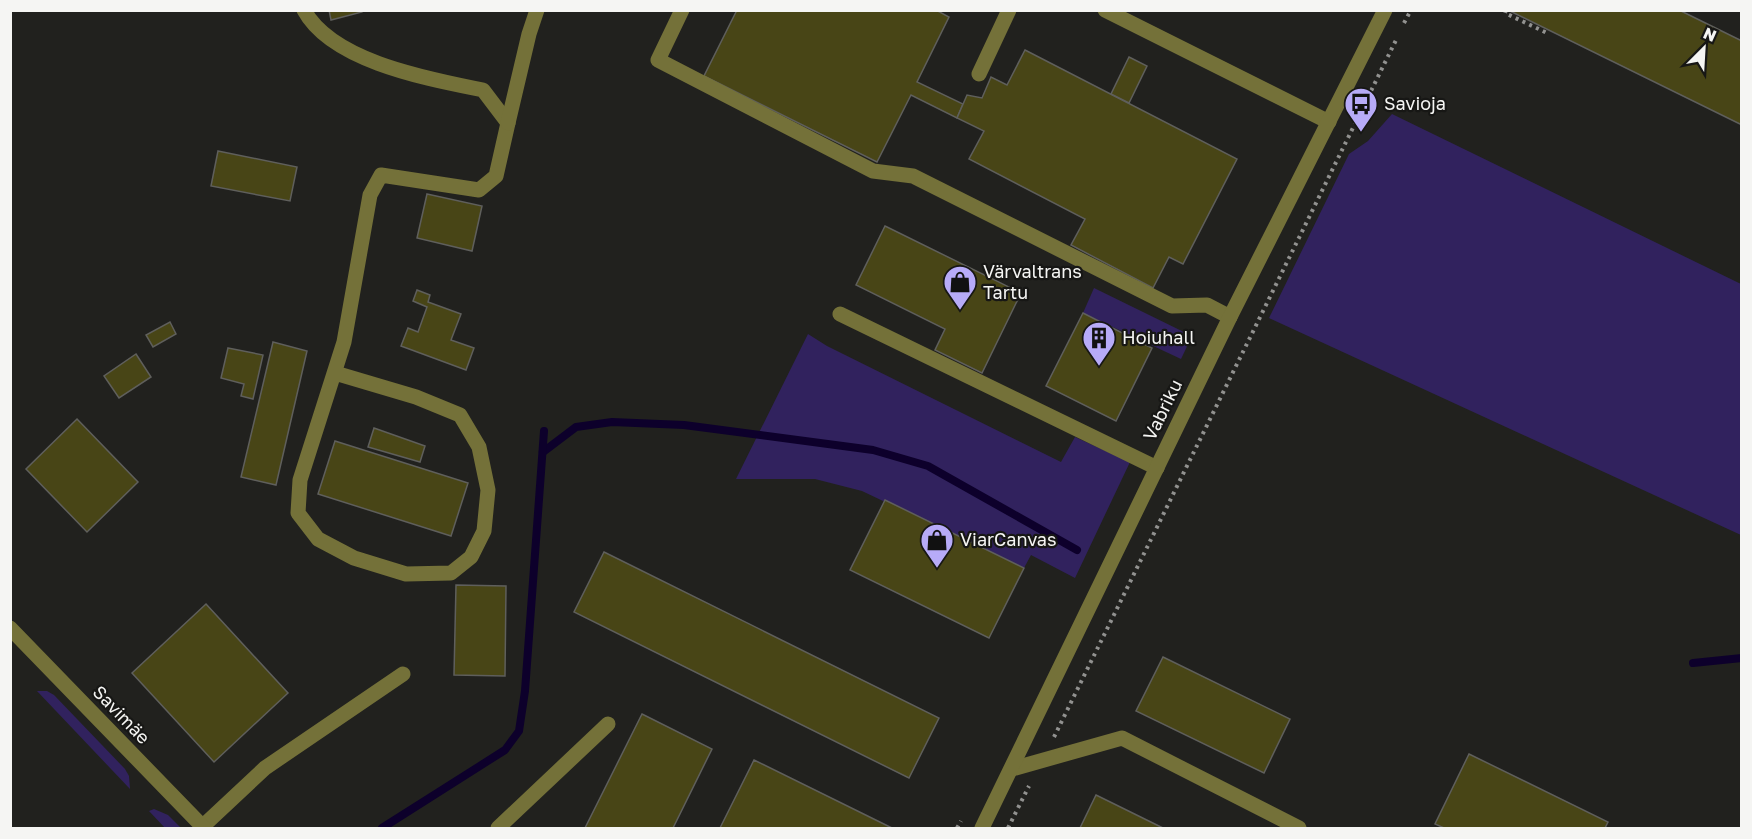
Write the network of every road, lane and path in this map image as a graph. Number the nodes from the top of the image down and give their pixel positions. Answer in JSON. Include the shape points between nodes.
{"nodes":[{"id":1,"x":304,"y":10,"type":"edge"},
{"id":2,"x":537,"y":10,"type":"edge"},
{"id":3,"x":682,"y":10,"type":"edge"},
{"id":4,"x":1105,"y":10,"type":"edge"},
{"id":5,"x":1385,"y":10,"type":"edge"},
{"id":6,"x":1411,"y":10,"type":"edge"},
{"id":7,"x":1506,"y":10,"type":"edge"},
{"id":8,"x":1005,"y":12,"type":"edge"},
{"id":9,"x":1547,"y":33,"type":"dead end"},
{"id":10,"x":979,"y":74,"type":"dead end"},
{"id":11,"x":1329,"y":122,"type":"junction"},
{"id":12,"x":508,"y":123,"type":"junction"},
{"id":13,"x":840,"y":314,"type":"dead end"},
{"id":14,"x":1230,"y":316,"type":"junction"},
{"id":15,"x":335,"y":373,"type":"junction"},
{"id":16,"x":1157,"y":468,"type":"junction"},
{"id":17,"x":10,"y":628,"type":"edge"},
{"id":18,"x":403,"y":674,"type":"dead end"},
{"id":19,"x":608,"y":724,"type":"dead end"},
{"id":20,"x":1042,"y":760,"type":"junction"},
{"id":21,"x":1012,"y":769,"type":"junction"},
{"id":22,"x":203,"y":827,"type":"edge"},
{"id":23,"x":498,"y":828,"type":"edge"},
{"id":24,"x":982,"y":828,"type":"edge"},
{"id":25,"x":1008,"y":828,"type":"edge"},
{"id":26,"x":1299,"y":828,"type":"edge"}],
"edges":[{"from":1,"to":12,"type":"street","via":[[310,23],[345,50],[424,78],[483,90]]},
{"from":2,"to":12,"type":"street"},
{"from":3,"to":14,"type":"street","via":[[658,60],[873,171],[913,176],[1172,306],[1207,305]]},
{"from":4,"to":11,"type":"street"},
{"from":5,"to":11,"type":"street","name":"Vabriku"},
{"from":6,"to":20,"type":"path"},
{"from":7,"to":9,"type":"path","via":[[1505,13]]},
{"from":8,"to":10,"type":"street"},
{"from":11,"to":14,"type":"street","name":"Vabriku"},
{"from":12,"to":15,"type":"street","via":[[496,176],[479,190],[381,175],[370,195],[345,342]]},
{"from":13,"to":16,"type":"street"},
{"from":14,"to":16,"type":"street","name":"Vabriku"},
{"from":15,"to":15,"type":"street","via":[[300,480],[298,513],[318,539],[354,558],[406,574],[451,573],[471,557],[484,531],[488,490],[479,447],[460,415],[416,396]]},
{"from":16,"to":21,"type":"street","name":"Vabriku"},
{"from":17,"to":22,"type":"street","name":"Savimäe"},
{"from":18,"to":22,"type":"street","via":[[266,768]]},
{"from":19,"to":23,"type":"street"},
{"from":20,"to":21,"type":"street"},
{"from":20,"to":25,"type":"path"},
{"from":20,"to":26,"type":"street","via":[[1122,738]]},
{"from":21,"to":24,"type":"street","name":"Vabriku"}]}
